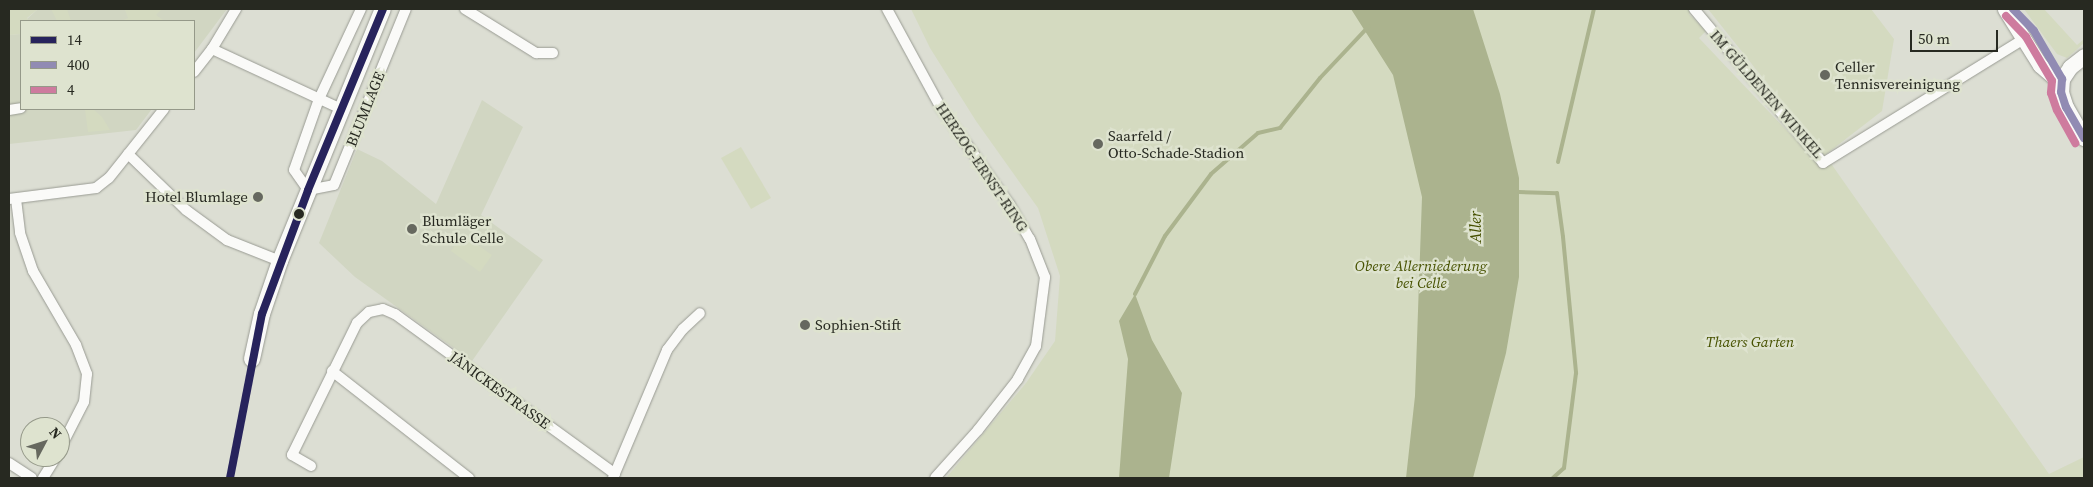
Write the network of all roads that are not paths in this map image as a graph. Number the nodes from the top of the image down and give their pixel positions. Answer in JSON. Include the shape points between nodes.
{"nodes":[{"id":1,"x":236,"y":9,"type":"edge"},
{"id":2,"x":361,"y":9,"type":"edge"},
{"id":3,"x":383,"y":9,"type":"edge"},
{"id":4,"x":406,"y":9,"type":"edge"},
{"id":5,"x":464,"y":9,"type":"edge"},
{"id":6,"x":887,"y":9,"type":"edge"},
{"id":7,"x":1694,"y":9,"type":"edge"},
{"id":8,"x":2005,"y":9,"type":"edge"},
{"id":9,"x":2024,"y":39,"type":"junction"},
{"id":10,"x":212,"y":49,"type":"junction"},
{"id":11,"x":553,"y":53,"type":"dead end"},
{"id":12,"x":2084,"y":56,"type":"edge"},
{"id":13,"x":195,"y":71,"type":"edge"},
{"id":14,"x":2062,"y":79,"type":"junction"},
{"id":15,"x":319,"y":99,"type":"junction"},
{"id":16,"x":341,"y":109,"type":"junction"},
{"id":17,"x":163,"y":110,"type":"edge"},
{"id":18,"x":2084,"y":138,"type":"edge"},
{"id":19,"x":128,"y":154,"type":"junction"},
{"id":20,"x":308,"y":190,"type":"junction"},
{"id":21,"x":12,"y":199,"type":"edge"},
{"id":22,"x":280,"y":261,"type":"junction"},
{"id":23,"x":700,"y":313,"type":"dead end"},
{"id":24,"x":252,"y":359,"type":"dead end"},
{"id":25,"x":332,"y":371,"type":"junction"},
{"id":26,"x":70,"y":429,"type":"edge"},
{"id":27,"x":9,"y":462,"type":"edge"},
{"id":28,"x":311,"y":466,"type":"dead end"},
{"id":29,"x":50,"y":467,"type":"edge"},
{"id":30,"x":614,"y":476,"type":"edge"},
{"id":31,"x":32,"y":478,"type":"edge"},
{"id":32,"x":43,"y":478,"type":"edge"},
{"id":33,"x":468,"y":478,"type":"edge"},
{"id":34,"x":935,"y":478,"type":"edge"}],
"edges":[{"from":1,"to":10,"type":"street"},
{"from":2,"to":15,"type":"street"},
{"from":3,"to":16,"type":"main road","name":"BLUMLAGE"},
{"from":4,"to":20,"type":"street","name":"BLUMLAGE","via":[[334,185]]},
{"from":5,"to":11,"type":"street","via":[[536,53]]},
{"from":6,"to":34,"type":"street","name":"HERZOG-ERNST-RING","via":[[956,133],[1010,205],[1030,239],[1045,277],[1036,346],[1018,379]]},
{"from":7,"to":9,"type":"street","name":"IM GÜLDENEN WINKEL","via":[[1822,163]]},
{"from":8,"to":9,"type":"main road"},
{"from":9,"to":14,"type":"main road","via":[[2040,66]]},
{"from":10,"to":13,"type":"street"},
{"from":10,"to":15,"type":"street"},
{"from":12,"to":14,"type":"main road","via":[[2070,67]]},
{"from":14,"to":18,"type":"main road","via":[[2066,107]]},
{"from":15,"to":16,"type":"street"},
{"from":15,"to":20,"type":"street","via":[[294,170]]},
{"from":16,"to":20,"type":"main road","name":"BLUMLAGE"},
{"from":17,"to":19,"type":"street"},
{"from":19,"to":21,"type":"street","via":[[109,178],[96,188]]},
{"from":19,"to":22,"type":"street","via":[[186,210],[227,240]]},
{"from":20,"to":22,"type":"main road","name":"BLUMLAGE"},
{"from":21,"to":26,"type":"street","via":[[32,271],[76,344],[87,374],[84,402]]},
{"from":22,"to":24,"type":"main road","name":"BLUMLAGE","via":[[262,314]]},
{"from":23,"to":30,"type":"street","via":[[668,350]]},
{"from":25,"to":28,"type":"street","via":[[292,455]]},
{"from":25,"to":30,"type":"street","name":"JÄNICKESTRASSE","via":[[358,323],[369,312],[383,309],[395,314]]},
{"from":25,"to":33,"type":"street"},
{"from":27,"to":31,"type":"street"},
{"from":29,"to":32,"type":"street"}]}
